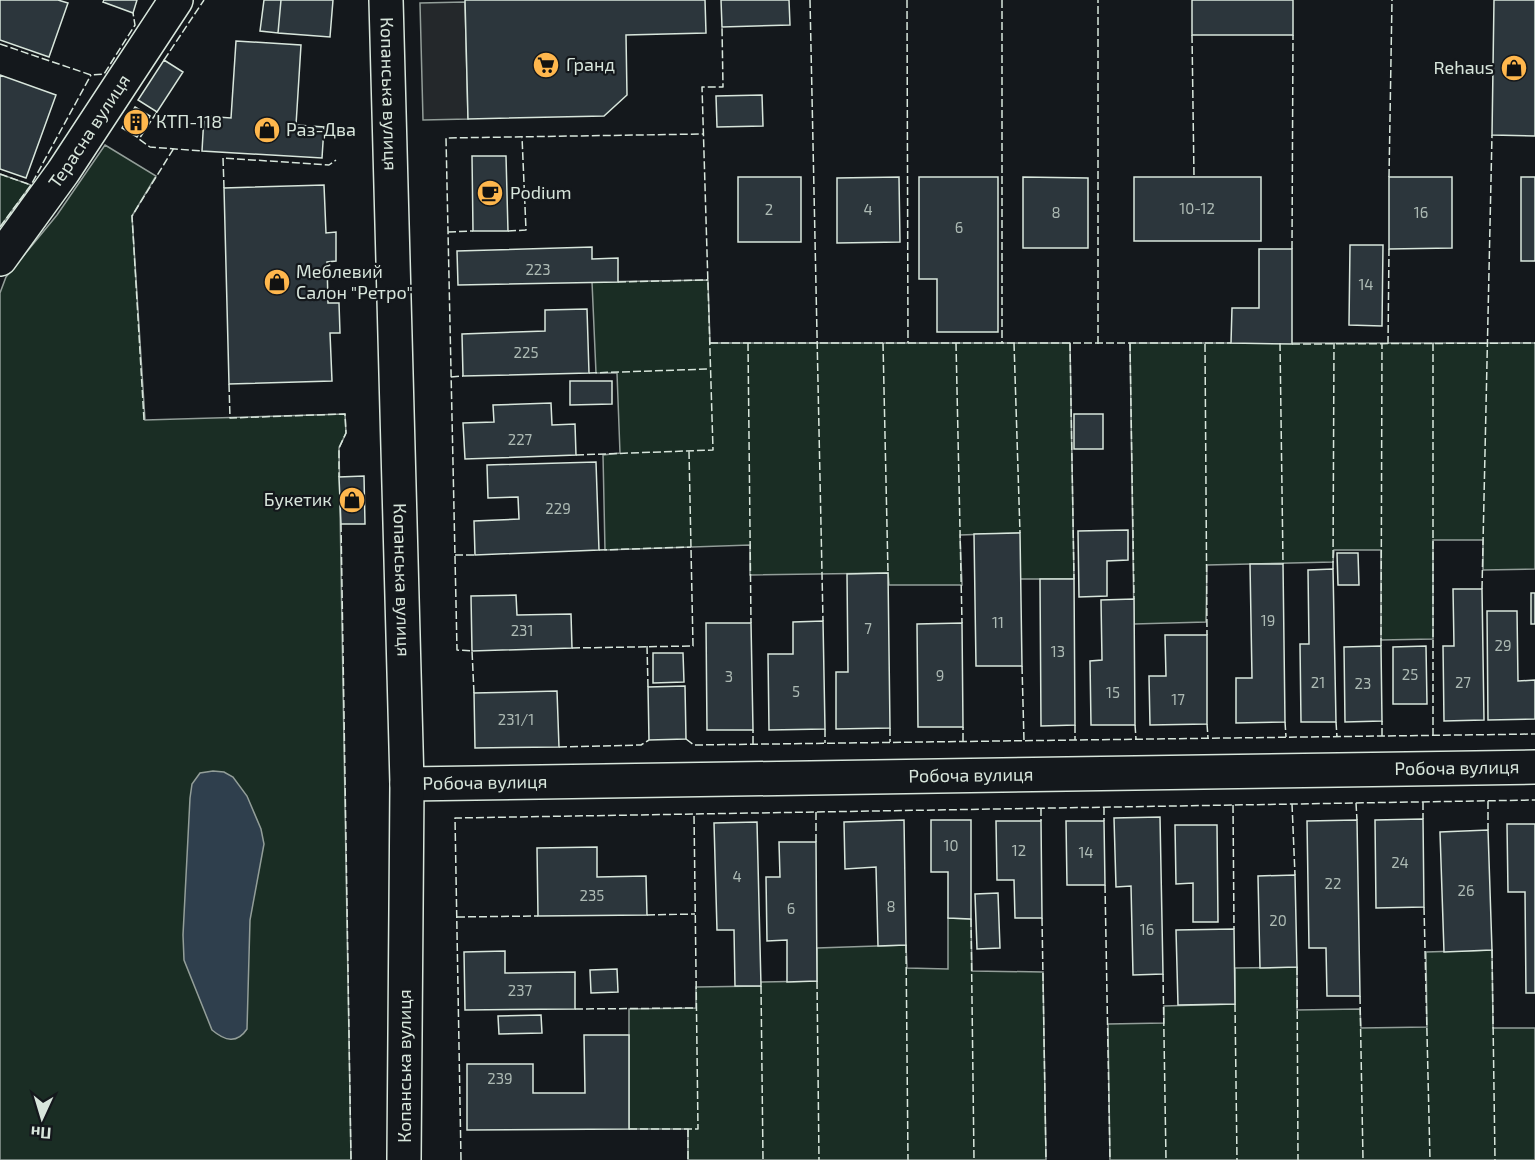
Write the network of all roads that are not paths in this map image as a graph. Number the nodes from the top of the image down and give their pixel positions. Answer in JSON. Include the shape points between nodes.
{"nodes":[{"id":1,"x":176,"y":0,"type":"edge"},
{"id":2,"x":386,"y":0,"type":"edge"},
{"id":3,"x":0,"y":259,"type":"edge"},
{"id":4,"x":1535,"y":767,"type":"edge"},
{"id":5,"x":407,"y":784,"type":"junction"},
{"id":6,"x":404,"y":1160,"type":"edge"}],
"edges":[{"from":1,"to":3,"type":"main road","name":"Терасна вулиця","via":[[69,164]]},
{"from":2,"to":5,"type":"main road","name":"Копанська вулиця"},
{"from":4,"to":5,"type":"main road","name":"Робоча вулиця"},
{"from":5,"to":6,"type":"main road","name":"Копанська вулиця"}]}
